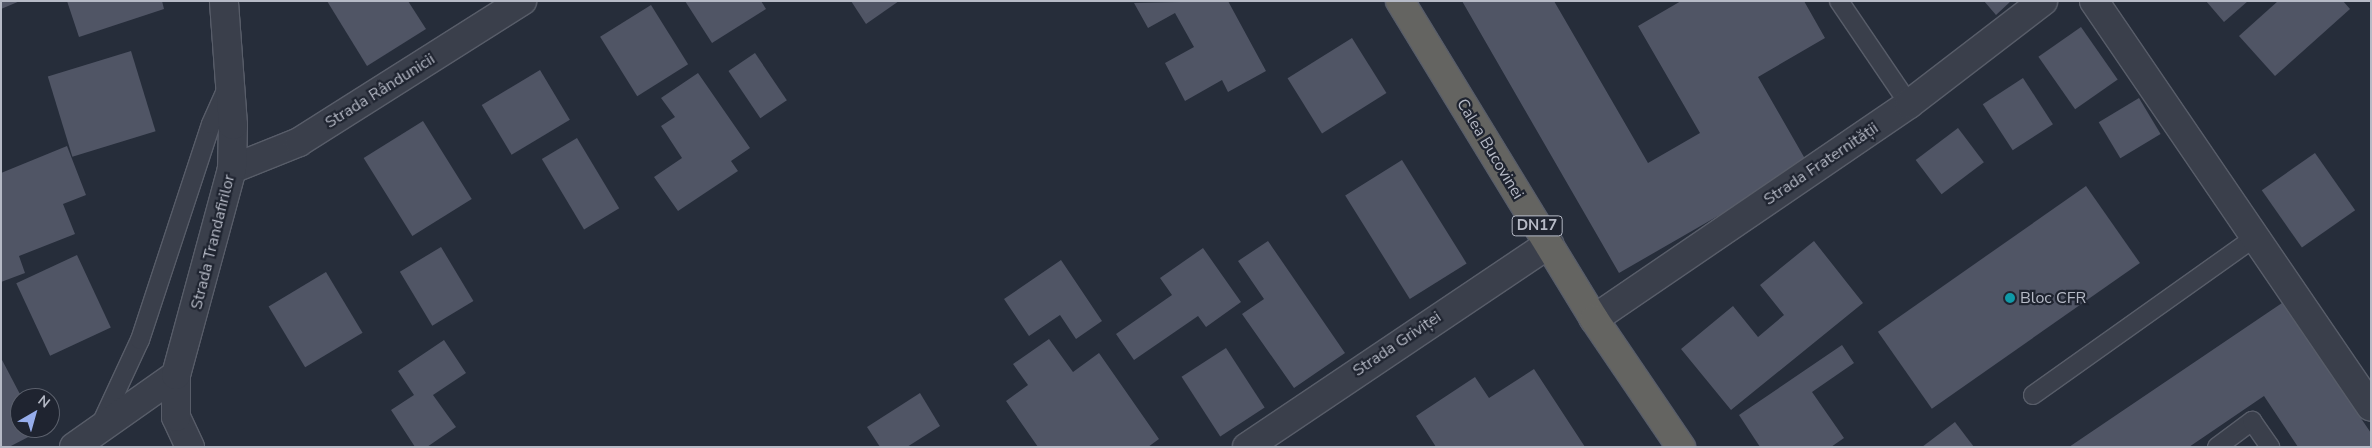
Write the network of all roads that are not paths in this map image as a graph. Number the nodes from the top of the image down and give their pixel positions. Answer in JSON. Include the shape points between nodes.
{"nodes":[{"id":1,"x":224,"y":1,"type":"edge"},
{"id":2,"x":522,"y":1,"type":"edge"},
{"id":3,"x":1400,"y":1,"type":"edge"},
{"id":4,"x":1839,"y":1,"type":"edge"},
{"id":5,"x":2043,"y":1,"type":"edge"},
{"id":6,"x":2094,"y":1,"type":"edge"},
{"id":7,"x":231,"y":81,"type":"junction"},
{"id":8,"x":1909,"y":104,"type":"junction"},
{"id":9,"x":232,"y":169,"type":"junction"},
{"id":10,"x":2254,"y":238,"type":"junction"},
{"id":11,"x":1549,"y":244,"type":"junction"},
{"id":12,"x":1594,"y":319,"type":"junction"},
{"id":13,"x":176,"y":375,"type":"junction"},
{"id":14,"x":2033,"y":395,"type":"dead end"},
{"id":15,"x":2371,"y":407,"type":"edge"},
{"id":16,"x":99,"y":429,"type":"junction"},
{"id":17,"x":74,"y":447,"type":"edge"},
{"id":18,"x":190,"y":447,"type":"edge"},
{"id":19,"x":1248,"y":447,"type":"edge"},
{"id":20,"x":1681,"y":447,"type":"edge"},
{"id":21,"x":2216,"y":447,"type":"edge"},
{"id":22,"x":2270,"y":447,"type":"edge"}],
"edges":[{"from":1,"to":7,"type":"street","name":"Strada Trandafirilor"},
{"from":2,"to":9,"type":"street","name":"Strada Rândunicii","via":[[299,142]]},
{"from":3,"to":11,"type":"highway","name":"Calea Bucovinei","number":"DN17"},
{"from":4,"to":8,"type":"lane"},
{"from":5,"to":8,"type":"street","name":"Strada Fraternității"},
{"from":6,"to":10,"type":"street"},
{"from":7,"to":9,"type":"street","name":"Strada Trandafirilor"},
{"from":7,"to":16,"type":"lane","via":[[211,124],[140,340]]},
{"from":8,"to":12,"type":"street","name":"Strada Fraternității"},
{"from":9,"to":13,"type":"street","name":"Strada Trandafirilor"},
{"from":10,"to":14,"type":"lane"},
{"from":10,"to":15,"type":"street"},
{"from":11,"to":12,"type":"highway","name":"Calea Bucovinei","number":"DN17"},
{"from":11,"to":19,"type":"street","name":"Strada Griviței"},
{"from":12,"to":20,"type":"highway","name":"Calea Bucovinei","number":"DN17"},
{"from":13,"to":16,"type":"street"},
{"from":13,"to":18,"type":"street","name":"Strada Trandafirilor","via":[[176,417]]},
{"from":16,"to":17,"type":"street"},
{"from":21,"to":22,"type":"lane","via":[[2252,422]]}]}
